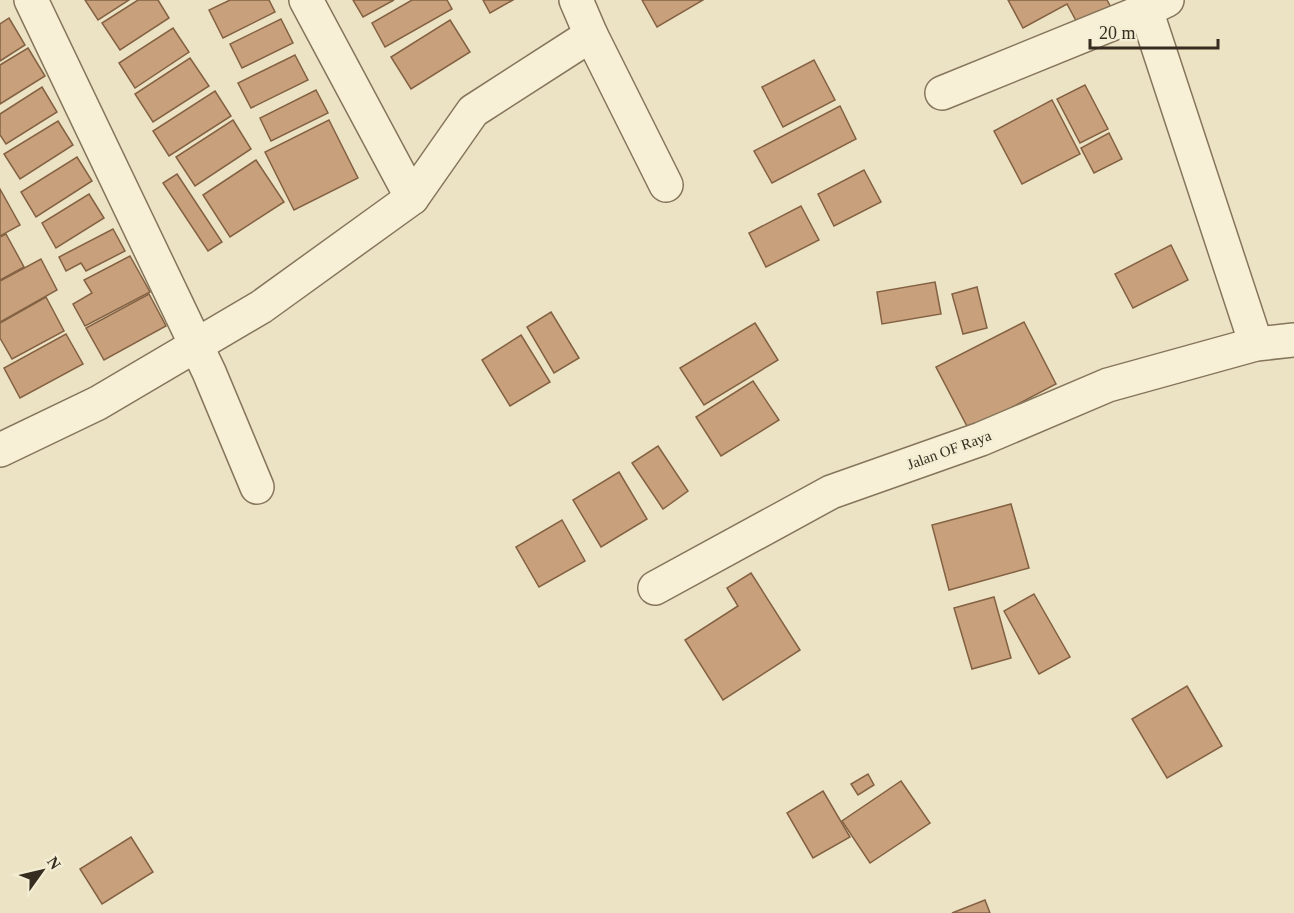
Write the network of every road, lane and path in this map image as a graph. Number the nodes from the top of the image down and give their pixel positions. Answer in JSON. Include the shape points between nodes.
{"nodes":[{"id":1,"x":32,"y":0,"type":"edge"},
{"id":2,"x":306,"y":0,"type":"edge"},
{"id":3,"x":576,"y":0,"type":"edge"},
{"id":4,"x":1157,"y":5,"type":"edge"},
{"id":5,"x":591,"y":34,"type":"junction"},
{"id":6,"x":942,"y":93,"type":"dead end"},
{"id":7,"x":666,"y":185,"type":"dead end"},
{"id":8,"x":412,"y":198,"type":"junction"},
{"id":9,"x":1294,"y":340,"type":"edge"},
{"id":10,"x":1256,"y":344,"type":"junction"},
{"id":11,"x":196,"y":345,"type":"junction"},
{"id":12,"x":0,"y":450,"type":"edge"},
{"id":13,"x":257,"y":487,"type":"dead end"},
{"id":14,"x":655,"y":588,"type":"dead end"}],
"edges":[{"from":1,"to":11,"type":"street"},
{"from":2,"to":8,"type":"street"},
{"from":3,"to":5,"type":"street"},
{"from":4,"to":6,"type":"street"},
{"from":4,"to":10,"type":"street"},
{"from":5,"to":7,"type":"street"},
{"from":5,"to":8,"type":"street","via":[[473,111]]},
{"from":8,"to":11,"type":"street","via":[[261,307]]},
{"from":9,"to":10,"type":"street","name":"Jalan OF Raya"},
{"from":10,"to":14,"type":"street","name":"Jalan OF Raya","via":[[1108,385],[981,439],[831,492]]},
{"from":11,"to":12,"type":"street","via":[[98,403]]},
{"from":11,"to":13,"type":"street"}]}
